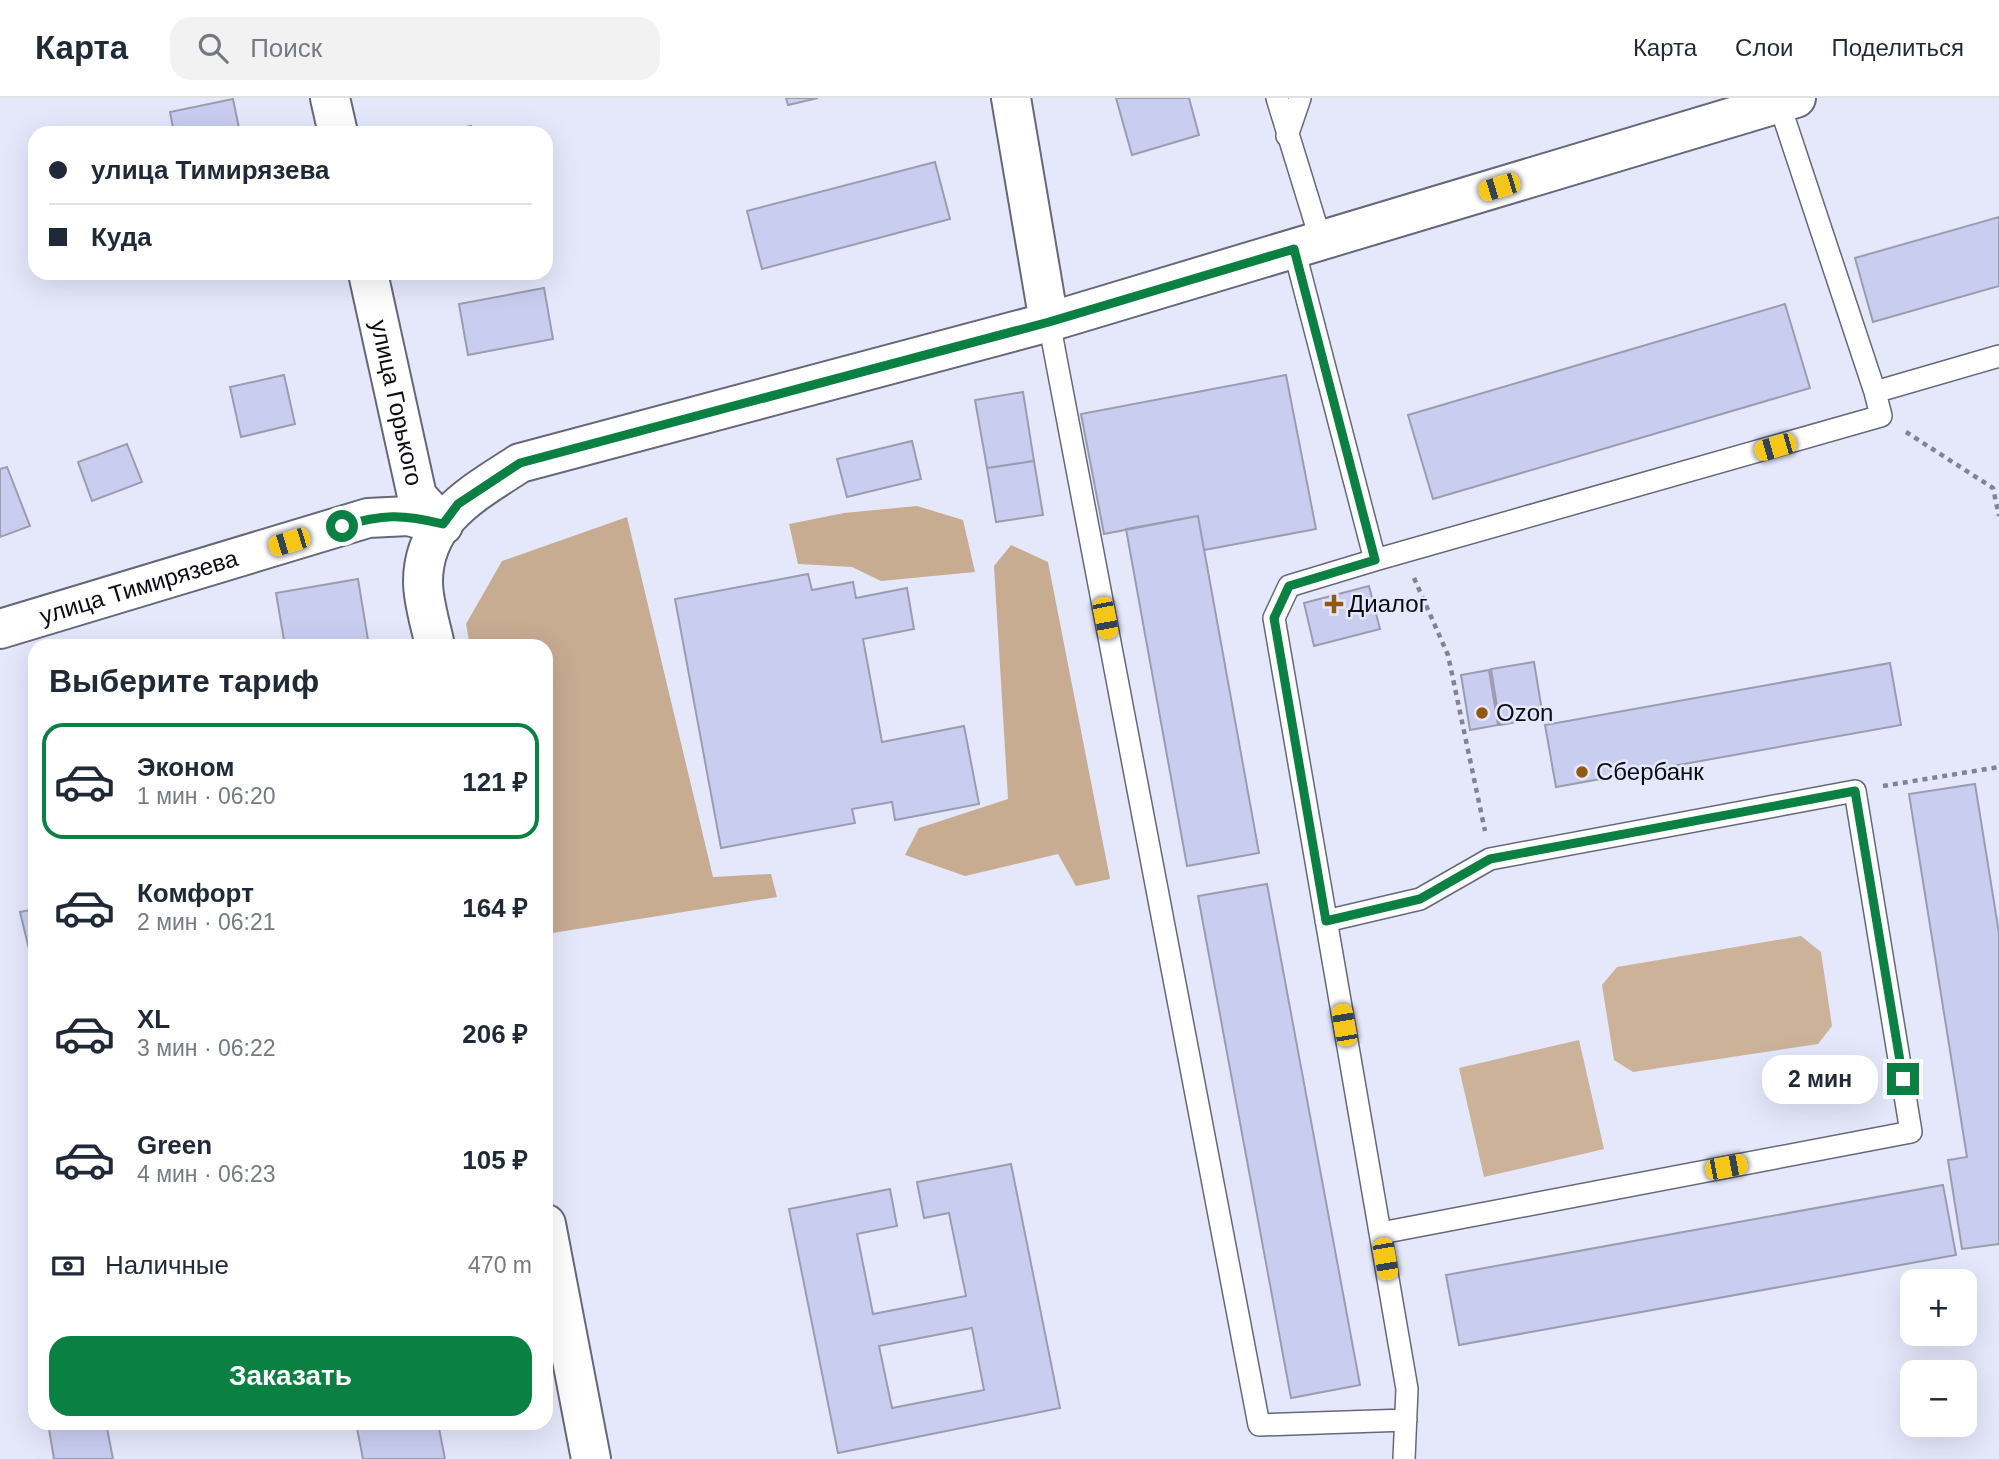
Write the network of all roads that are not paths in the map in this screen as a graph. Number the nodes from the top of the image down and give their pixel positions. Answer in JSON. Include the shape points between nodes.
{"nodes":[{"id":1,"x":330,"y":98,"type":"edge"},
{"id":2,"x":1010,"y":98,"type":"edge"},
{"id":3,"x":1277,"y":98,"type":"edge"},
{"id":4,"x":1300,"y":98,"type":"edge"},
{"id":5,"x":1787,"y":101,"type":"edge"},
{"id":6,"x":336,"y":126,"type":"edge"},
{"id":7,"x":1287,"y":136,"type":"junction"},
{"id":8,"x":1308,"y":245,"type":"junction"},
{"id":9,"x":370,"y":280,"type":"edge"},
{"id":10,"x":1049,"y":322,"type":"junction"},
{"id":11,"x":1999,"y":356,"type":"edge"},
{"id":12,"x":1875,"y":392,"type":"junction"},
{"id":13,"x":436,"y":533,"type":"junction"},
{"id":14,"x":1375,"y":560,"type":"junction"},
{"id":15,"x":0,"y":629,"type":"edge"},
{"id":16,"x":434,"y":639,"type":"edge"},
{"id":17,"x":1326,"y":921,"type":"junction"},
{"id":18,"x":1381,"y":1233,"type":"junction"},
{"id":19,"x":553,"y":1261,"type":"edge"},
{"id":20,"x":1406,"y":1420,"type":"junction"},
{"id":21,"x":591,"y":1459,"type":"edge"},
{"id":22,"x":1404,"y":1459,"type":"edge"}],
"edges":[{"from":1,"to":6,"type":"street"},
{"from":2,"to":10,"type":"street"},
{"from":3,"to":7,"type":"lane"},
{"from":4,"to":7,"type":"lane"},
{"from":5,"to":8,"type":"street"},
{"from":5,"to":12,"type":"lane"},
{"from":7,"to":8,"type":"lane"},
{"from":8,"to":10,"type":"street"},
{"from":8,"to":14,"type":"lane"},
{"from":9,"to":13,"type":"street","name":"улица Горького","via":[[417,496]]},
{"from":10,"to":13,"type":"street","via":[[520,463],[458,504]]},
{"from":10,"to":20,"type":"lane","via":[[1259,1426]]},
{"from":11,"to":12,"type":"lane"},
{"from":12,"to":14,"type":"lane","via":[[1881,416]]},
{"from":13,"to":15,"type":"street","name":"улица Тимирязева","via":[[408,516],[368,518]]},
{"from":13,"to":16,"type":"street","via":[[423,582]]},
{"from":14,"to":17,"type":"lane","via":[[1289,586],[1274,618]]},
{"from":17,"to":18,"type":"lane"},
{"from":17,"to":18,"type":"lane","via":[[1420,899],[1490,859],[1855,791],[1911,1132]]},
{"from":18,"to":20,"type":"lane","via":[[1407,1389]]},
{"from":19,"to":21,"type":"street"},
{"from":20,"to":22,"type":"lane"}]}
